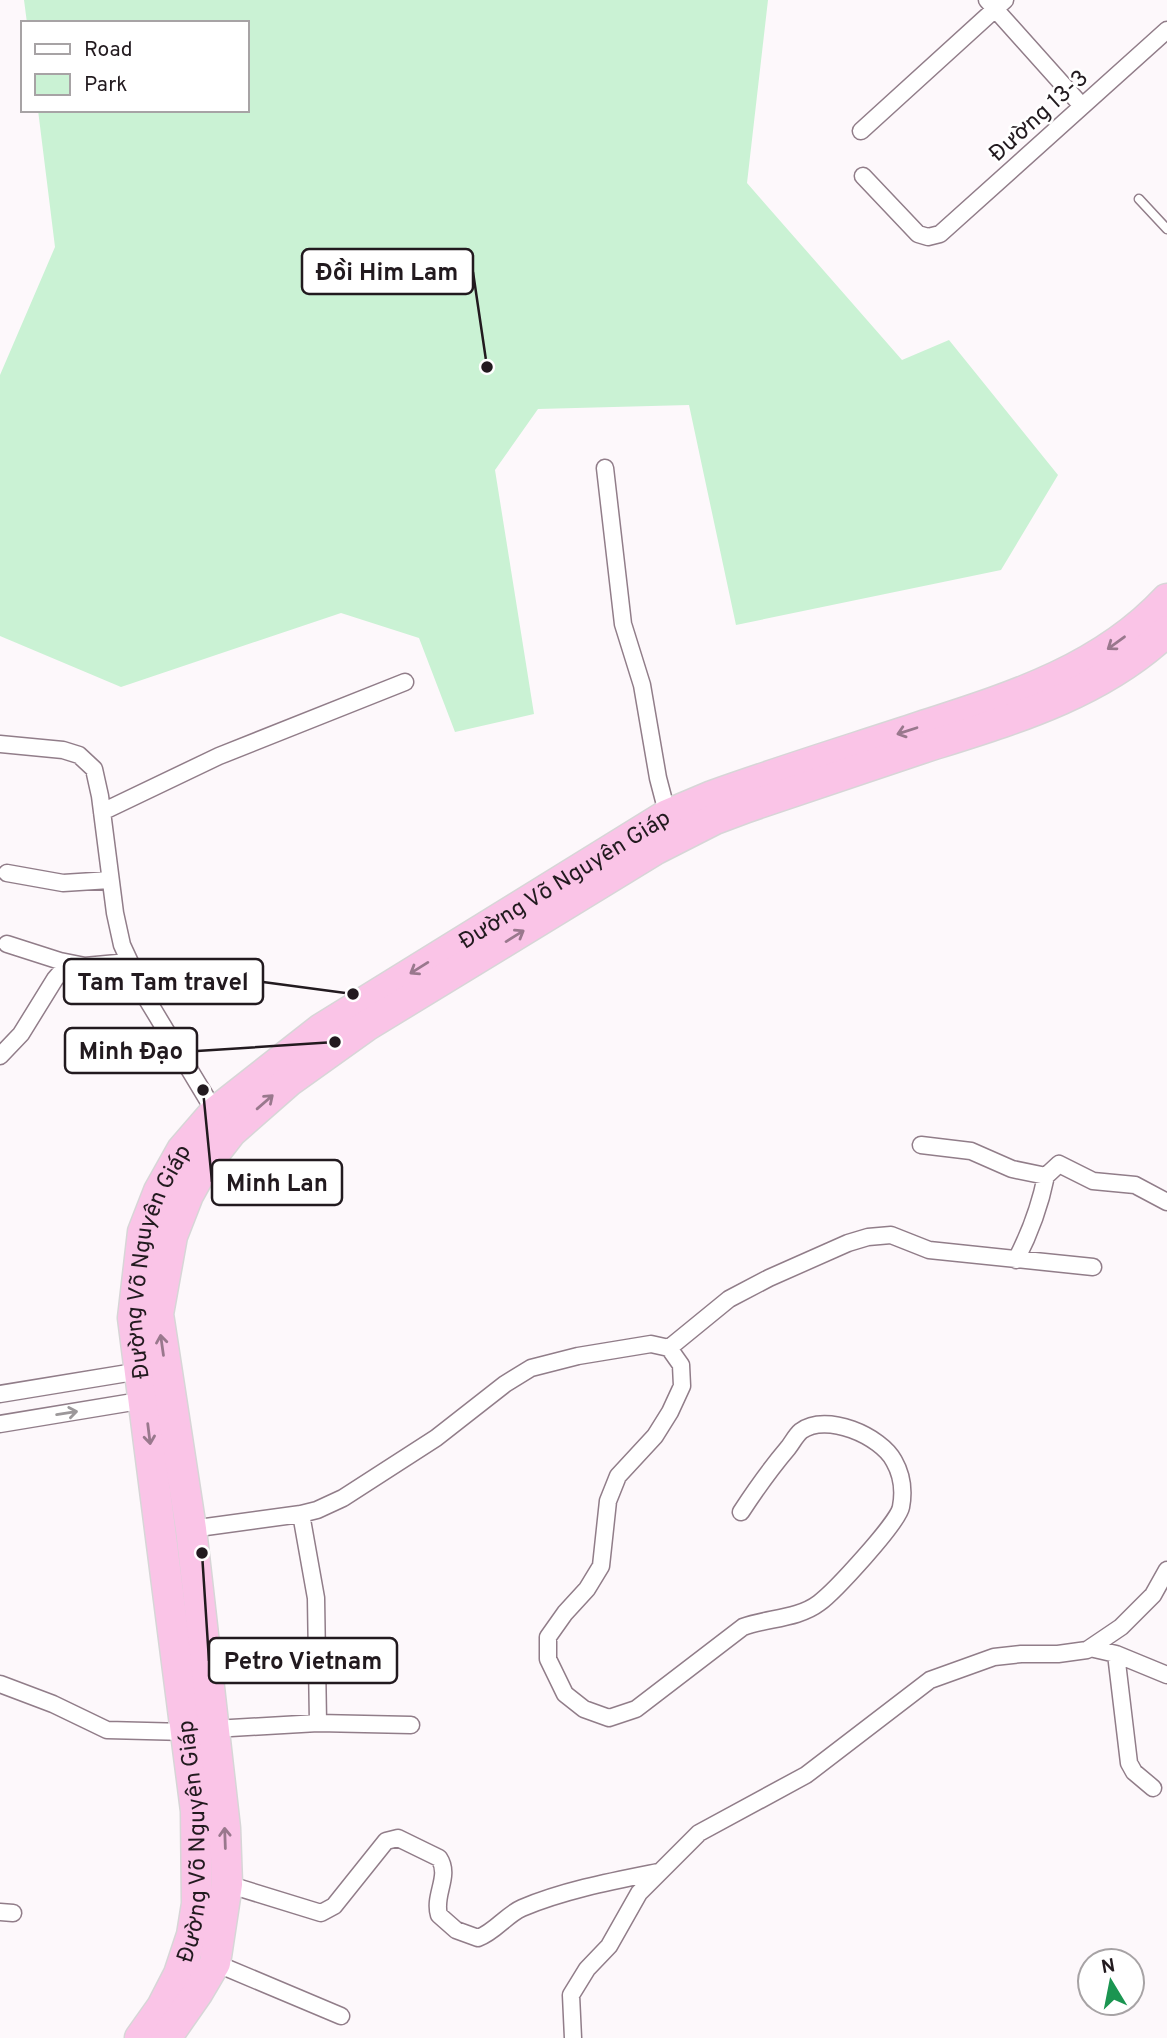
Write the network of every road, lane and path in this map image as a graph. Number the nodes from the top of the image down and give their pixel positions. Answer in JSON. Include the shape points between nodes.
{"nodes":[{"id":1,"x":996,"y":3,"type":"edge"},
{"id":2,"x":1167,"y":30,"type":"edge"},
{"id":3,"x":1082,"y":106,"type":"junction"},
{"id":4,"x":861,"y":131,"type":"dead end"},
{"id":5,"x":863,"y":176,"type":"dead end"},
{"id":6,"x":1139,"y":199,"type":"dead end"},
{"id":7,"x":1167,"y":229,"type":"edge"},
{"id":8,"x":605,"y":468,"type":"dead end"},
{"id":9,"x":1167,"y":599,"type":"edge"},
{"id":10,"x":1167,"y":631,"type":"edge"},
{"id":11,"x":405,"y":682,"type":"dead end"},
{"id":12,"x":0,"y":744,"type":"edge"},
{"id":13,"x":102,"y":812,"type":"junction"},
{"id":14,"x":671,"y":827,"type":"junction"},
{"id":15,"x":7,"y":873,"type":"dead end"},
{"id":16,"x":110,"y":880,"type":"junction"},
{"id":17,"x":8,"y":944,"type":"dead end"},
{"id":18,"x":128,"y":962,"type":"junction"},
{"id":19,"x":68,"y":964,"type":"junction"},
{"id":20,"x":0,"y":1056,"type":"edge"},
{"id":21,"x":223,"y":1123,"type":"junction"},
{"id":22,"x":921,"y":1145,"type":"dead end"},
{"id":23,"x":1046,"y":1176,"type":"junction"},
{"id":24,"x":1167,"y":1202,"type":"edge"},
{"id":25,"x":1016,"y":1260,"type":"junction"},
{"id":26,"x":1093,"y":1267,"type":"dead end"},
{"id":27,"x":669,"y":1349,"type":"junction"},
{"id":28,"x":141,"y":1371,"type":"junction"},
{"id":29,"x":0,"y":1394,"type":"edge"},
{"id":30,"x":145,"y":1401,"type":"junction"},
{"id":31,"x":0,"y":1424,"type":"edge"},
{"id":32,"x":741,"y":1512,"type":"dead end"},
{"id":33,"x":301,"y":1514,"type":"junction"},
{"id":34,"x":191,"y":1529,"type":"junction"},
{"id":35,"x":1167,"y":1570,"type":"edge"},
{"id":36,"x":1090,"y":1648,"type":"junction"},
{"id":37,"x":1116,"y":1654,"type":"junction"},
{"id":38,"x":1167,"y":1675,"type":"edge"},
{"id":39,"x":0,"y":1684,"type":"edge"},
{"id":40,"x":318,"y":1723,"type":"junction"},
{"id":41,"x":411,"y":1725,"type":"dead end"},
{"id":42,"x":200,"y":1731,"type":"junction"},
{"id":43,"x":1153,"y":1788,"type":"dead end"},
{"id":44,"x":658,"y":1872,"type":"junction"},
{"id":45,"x":227,"y":1884,"type":"junction"},
{"id":46,"x":215,"y":1963,"type":"junction"},
{"id":47,"x":341,"y":2016,"type":"dead end"},
{"id":48,"x":140,"y":2038,"type":"edge"},
{"id":49,"x":166,"y":2038,"type":"edge"},
{"id":50,"x":573,"y":2038,"type":"edge"}],
"edges":[{"from":1,"to":3,"type":"street"},
{"from":1,"to":4,"type":"street"},
{"from":2,"to":3,"type":"street","name":"Đường 13-3"},
{"from":3,"to":5,"type":"street","name":"Đường 13-3","via":[[940,234],[918,234]]},
{"from":6,"to":7,"type":"lane"},
{"from":8,"to":14,"type":"street","via":[[623,624],[642,685]]},
{"from":9,"to":14,"type":"highway","name":"Đường Võ Nguyên Giáp","one_way":true,"via":[[1099,655],[1048,681],[712,796]]},
{"from":10,"to":14,"type":"highway","name":"Đường Võ Nguyên Giáp","via":[[1138,657],[1058,701],[715,819]]},
{"from":11,"to":13,"type":"street","via":[[219,755]]},
{"from":12,"to":13,"type":"street","via":[[79,755],[94,769]]},
{"from":13,"to":16,"type":"street"},
{"from":14,"to":21,"type":"highway","name":"Đường Võ Nguyên Giáp"},
{"from":15,"to":16,"type":"street","via":[[63,883]]},
{"from":16,"to":18,"type":"street"},
{"from":17,"to":19,"type":"street"},
{"from":18,"to":19,"type":"street","via":[[91,967]]},
{"from":18,"to":21,"type":"street"},
{"from":19,"to":20,"type":"street","via":[[22,1034]]},
{"from":21,"to":28,"type":"highway","name":"Đường Võ Nguyên Giáp","via":[[182,1150],[143,1232],[133,1318]]},
{"from":34,"to":21,"type":"highway","name":"Đường Võ Nguyên Giáp","one_way":true,"via":[[158,1314],[172,1236]]},
{"from":22,"to":23,"type":"street","via":[[971,1151],[1012,1169]]},
{"from":23,"to":24,"type":"street","via":[[1059,1164],[1093,1181],[1135,1185]]},
{"from":23,"to":25,"type":"street"},
{"from":25,"to":26,"type":"street"},
{"from":25,"to":27,"type":"street","via":[[929,1250],[891,1235],[868,1237],[729,1299]]},
{"from":27,"to":32,"type":"street","via":[[681,1365],[682,1386],[655,1436],[618,1476],[608,1501],[601,1566],[548,1637],[548,1659],[565,1694],[584,1709],[609,1718],[636,1709],[743,1627],[803,1612],[819,1603],[901,1511],[903,1486],[894,1460],[879,1443],[859,1431],[827,1423],[802,1430]]},
{"from":27,"to":33,"type":"street","via":[[652,1344],[531,1368],[436,1438],[343,1498]]},
{"from":28,"to":29,"type":"street"},
{"from":28,"to":30,"type":"highway","name":"Đường Võ Nguyên Giáp"},
{"from":31,"to":30,"type":"street","one_way":true},
{"from":30,"to":42,"type":"highway","name":"Đường Võ Nguyên Giáp","one_way":true},
{"from":33,"to":34,"type":"street"},
{"from":33,"to":40,"type":"street","via":[[316,1598]]},
{"from":34,"to":42,"type":"highway","name":"Đường Võ Nguyên Giáp"},
{"from":35,"to":36,"type":"street","via":[[1153,1595],[1121,1627]]},
{"from":36,"to":37,"type":"street"},
{"from":36,"to":44,"type":"street","via":[[994,1657],[930,1680],[806,1775],[699,1833]]},
{"from":37,"to":38,"type":"street"},
{"from":37,"to":43,"type":"street","via":[[1129,1763]]},
{"from":39,"to":42,"type":"street","via":[[107,1730]]},
{"from":40,"to":41,"type":"street"},
{"from":40,"to":42,"type":"street"},
{"from":45,"to":42,"type":"highway","name":"Đường Võ Nguyên Giáp","one_way":true,"via":[[225,1828]]},
{"from":42,"to":48,"type":"highway","name":"Đường Võ Nguyên Giáp","via":[[197,1904],[192,1934],[179,1975]]},
{"from":44,"to":45,"type":"street","via":[[520,1909],[478,1938],[456,1930],[439,1915],[444,1873],[439,1858],[398,1838],[386,1842],[334,1906],[321,1913]]},
{"from":44,"to":50,"type":"street","via":[[570,1996]]},
{"from":45,"to":46,"type":"highway","name":"Đường Võ Nguyên Giáp"},
{"from":46,"to":47,"type":"street"},
{"from":46,"to":49,"type":"highway","name":"Đường Võ Nguyên Giáp"}]}
